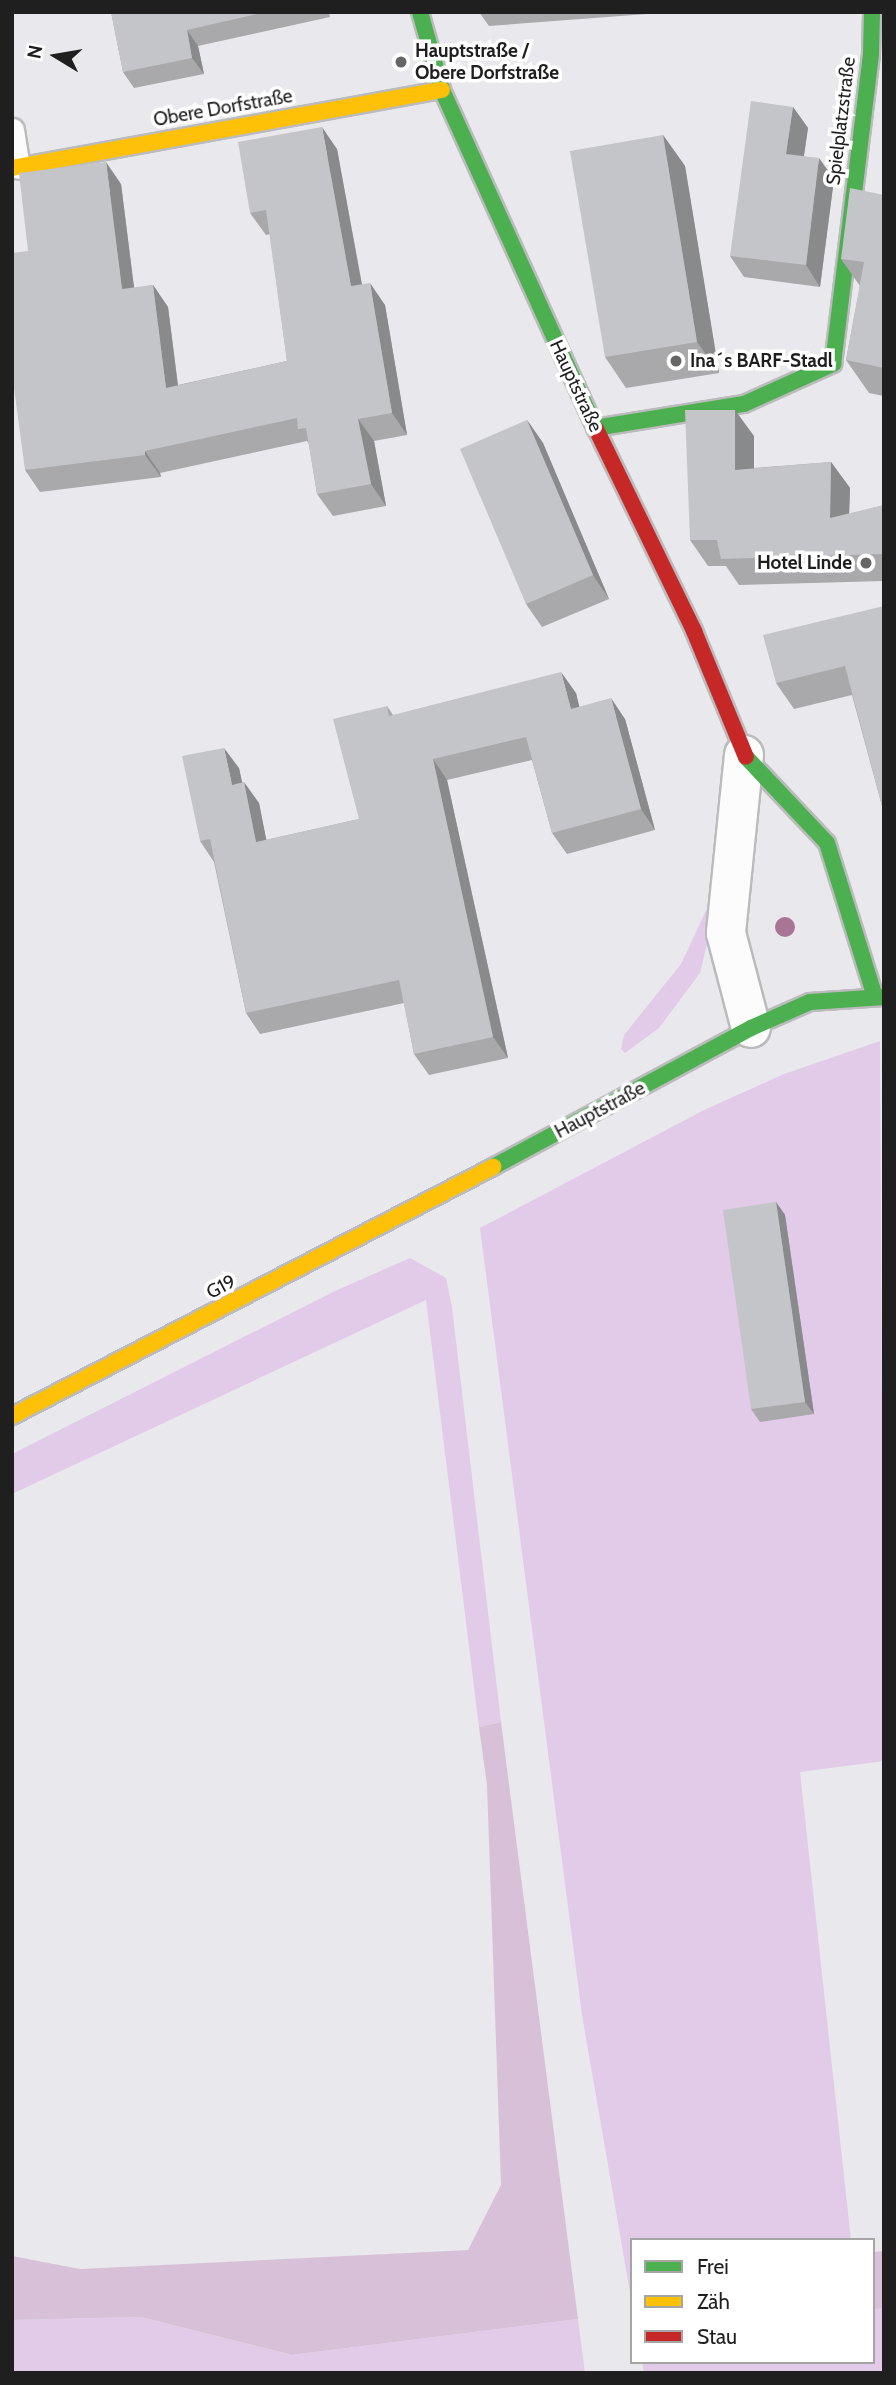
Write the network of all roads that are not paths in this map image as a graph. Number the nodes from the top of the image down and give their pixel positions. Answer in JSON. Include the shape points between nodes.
{"nodes":[{"id":1,"x":420,"y":12,"type":"edge"},
{"id":2,"x":872,"y":12,"type":"edge"},
{"id":3,"x":442,"y":90,"type":"junction"},
{"id":4,"x":12,"y":130,"type":"edge"},
{"id":5,"x":15,"y":167,"type":"edge"},
{"id":6,"x":595,"y":428,"type":"junction"},
{"id":7,"x":744,"y":755,"type":"junction"},
{"id":8,"x":879,"y":997,"type":"edge"},
{"id":9,"x":751,"y":1028,"type":"junction"},
{"id":10,"x":448,"y":1192,"type":"joint"},
{"id":11,"x":12,"y":1416,"type":"edge"}],
"edges":[{"from":1,"to":3,"type":"street","name":"Hauptstraße"},
{"from":2,"to":6,"type":"street","name":"Spielplatzstraße","via":[[871,54],[832,364],[744,404]]},
{"from":3,"to":5,"type":"street","name":"Obere Dorfstraße"},
{"from":3,"to":6,"type":"street","name":"Hauptstraße"},
{"from":4,"to":5,"type":"lane"},
{"from":6,"to":7,"type":"street","name":"Hauptstraße","via":[[694,631]]},
{"from":7,"to":8,"type":"street","name":"Hauptstraße","via":[[827,843]]},
{"from":7,"to":9,"type":"street","name":"Hauptstraße","via":[[726,933]]},
{"from":8,"to":9,"type":"street","name":"Hauptstraße","via":[[810,1002]]},
{"from":9,"to":10,"type":"street","name":"Hauptstraße"},
{"from":10,"to":11,"type":"street","name":"G19"}]}
